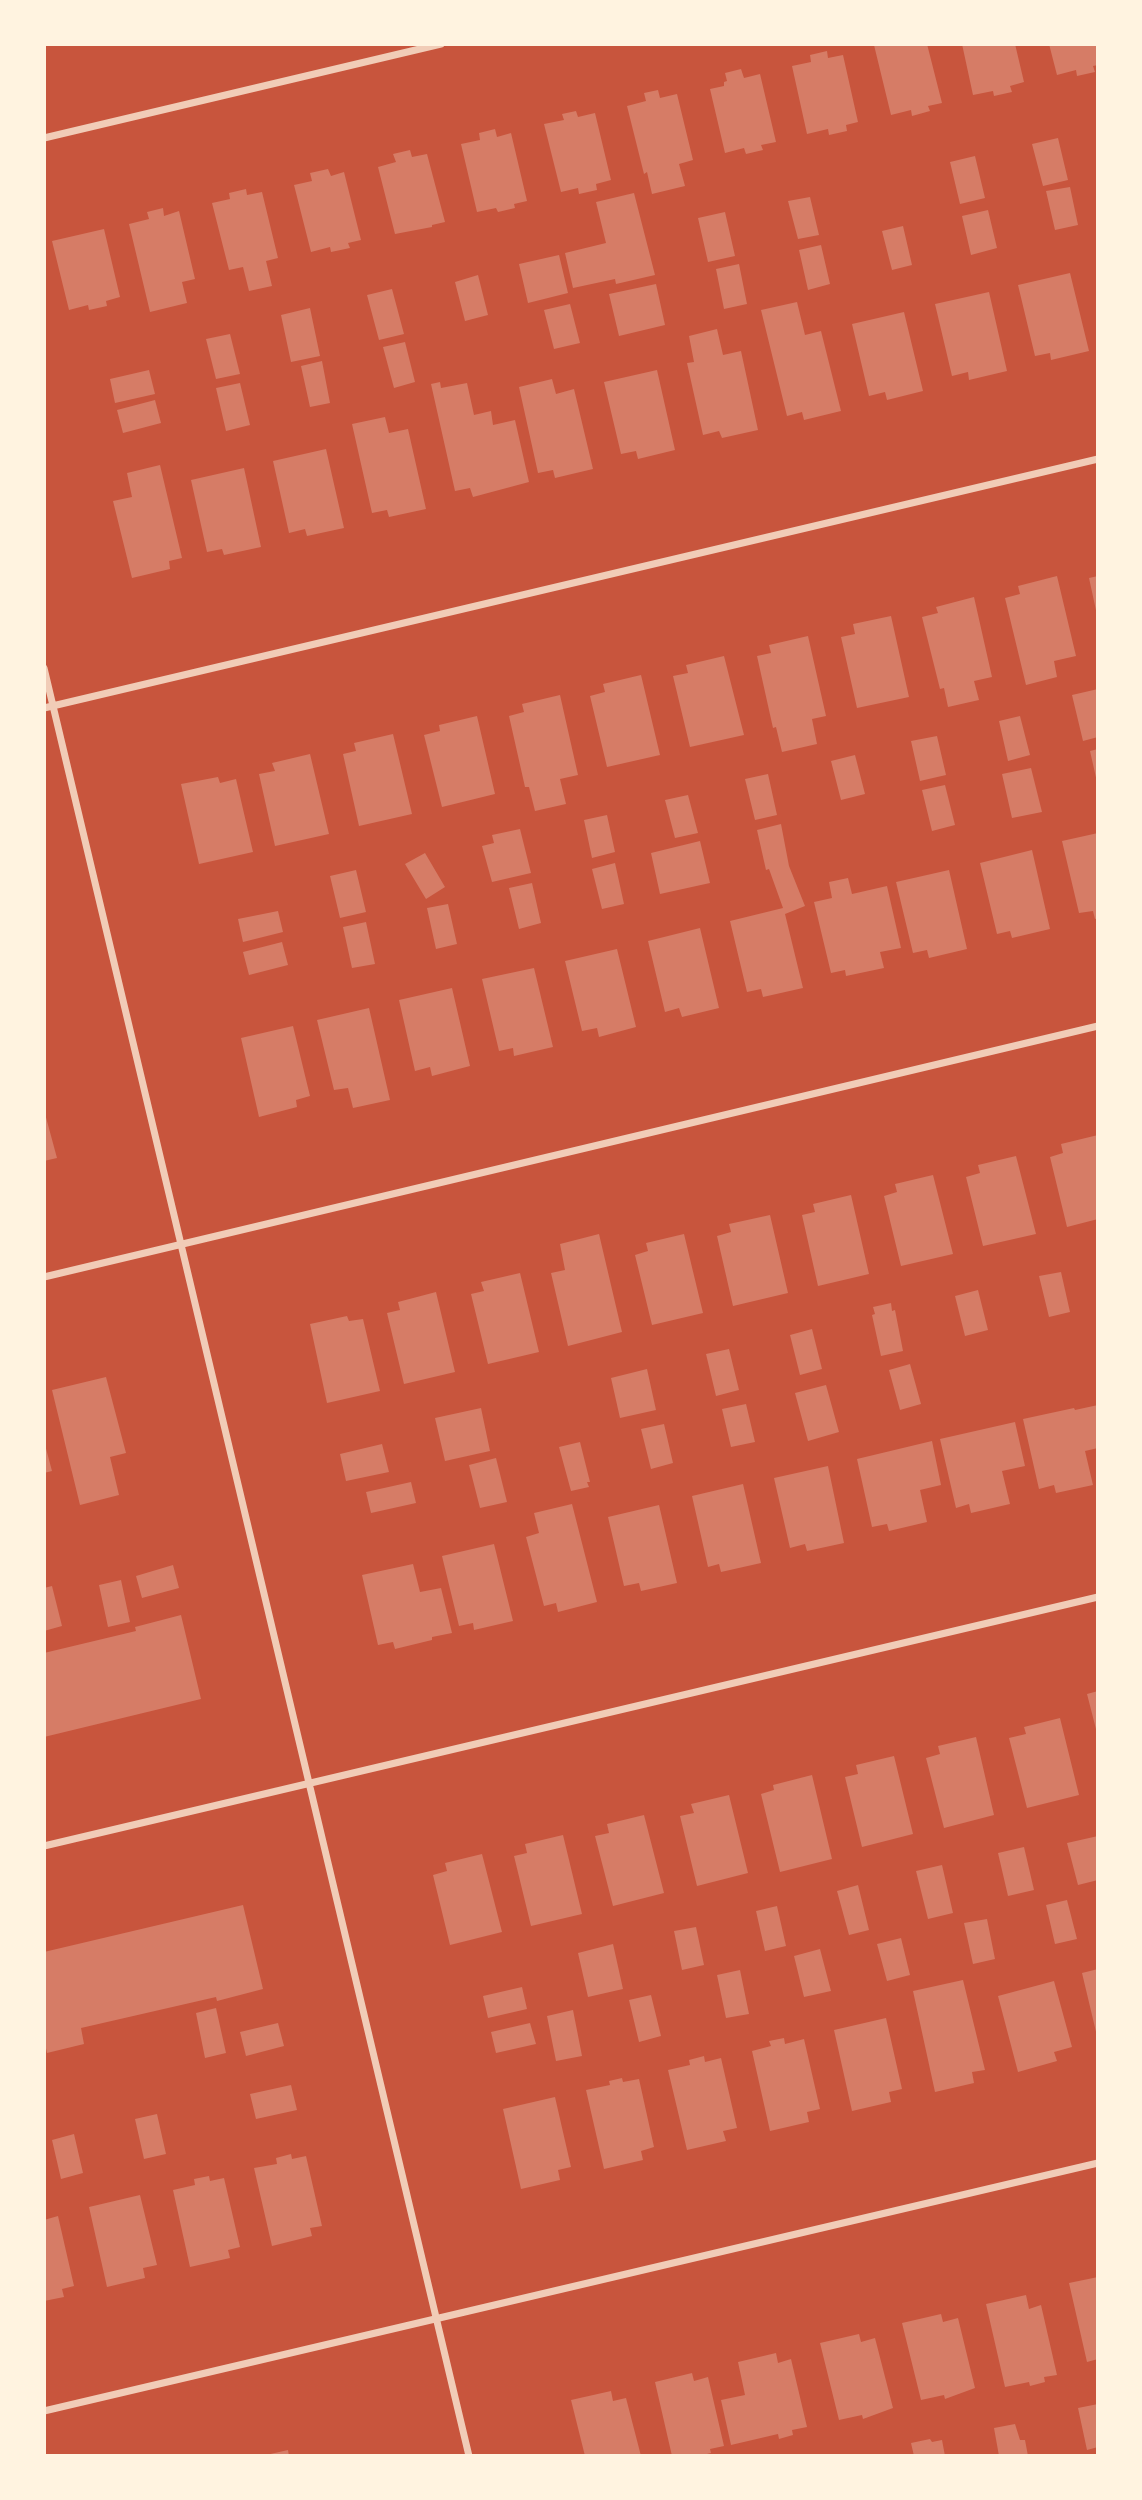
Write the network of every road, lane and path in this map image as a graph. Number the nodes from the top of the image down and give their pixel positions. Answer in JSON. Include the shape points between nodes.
{"nodes":[{"id":1,"x":441,"y":44,"type":"edge"},
{"id":2,"x":44,"y":138,"type":"edge"},
{"id":3,"x":1098,"y":458,"type":"edge"},
{"id":4,"x":44,"y":668,"type":"edge"},
{"id":5,"x":53,"y":706,"type":"junction"},
{"id":6,"x":44,"y":708,"type":"edge"},
{"id":7,"x":1098,"y":1026,"type":"edge"},
{"id":8,"x":180,"y":1245,"type":"junction"},
{"id":9,"x":44,"y":1277,"type":"edge"},
{"id":10,"x":1098,"y":1597,"type":"edge"},
{"id":11,"x":309,"y":1784,"type":"junction"},
{"id":12,"x":44,"y":1846,"type":"edge"},
{"id":13,"x":1098,"y":2163,"type":"edge"},
{"id":14,"x":436,"y":2318,"type":"junction"},
{"id":15,"x":44,"y":2411,"type":"edge"},
{"id":16,"x":469,"y":2456,"type":"edge"}],
"edges":[{"from":1,"to":2,"type":"street"},
{"from":3,"to":5,"type":"street"},
{"from":4,"to":5,"type":"street"},
{"from":5,"to":6,"type":"street"},
{"from":5,"to":8,"type":"street"},
{"from":7,"to":8,"type":"street"},
{"from":8,"to":9,"type":"street"},
{"from":8,"to":11,"type":"street"},
{"from":10,"to":11,"type":"street"},
{"from":11,"to":12,"type":"street"},
{"from":11,"to":14,"type":"street"},
{"from":13,"to":14,"type":"street"},
{"from":14,"to":15,"type":"street"},
{"from":14,"to":16,"type":"street"}]}
